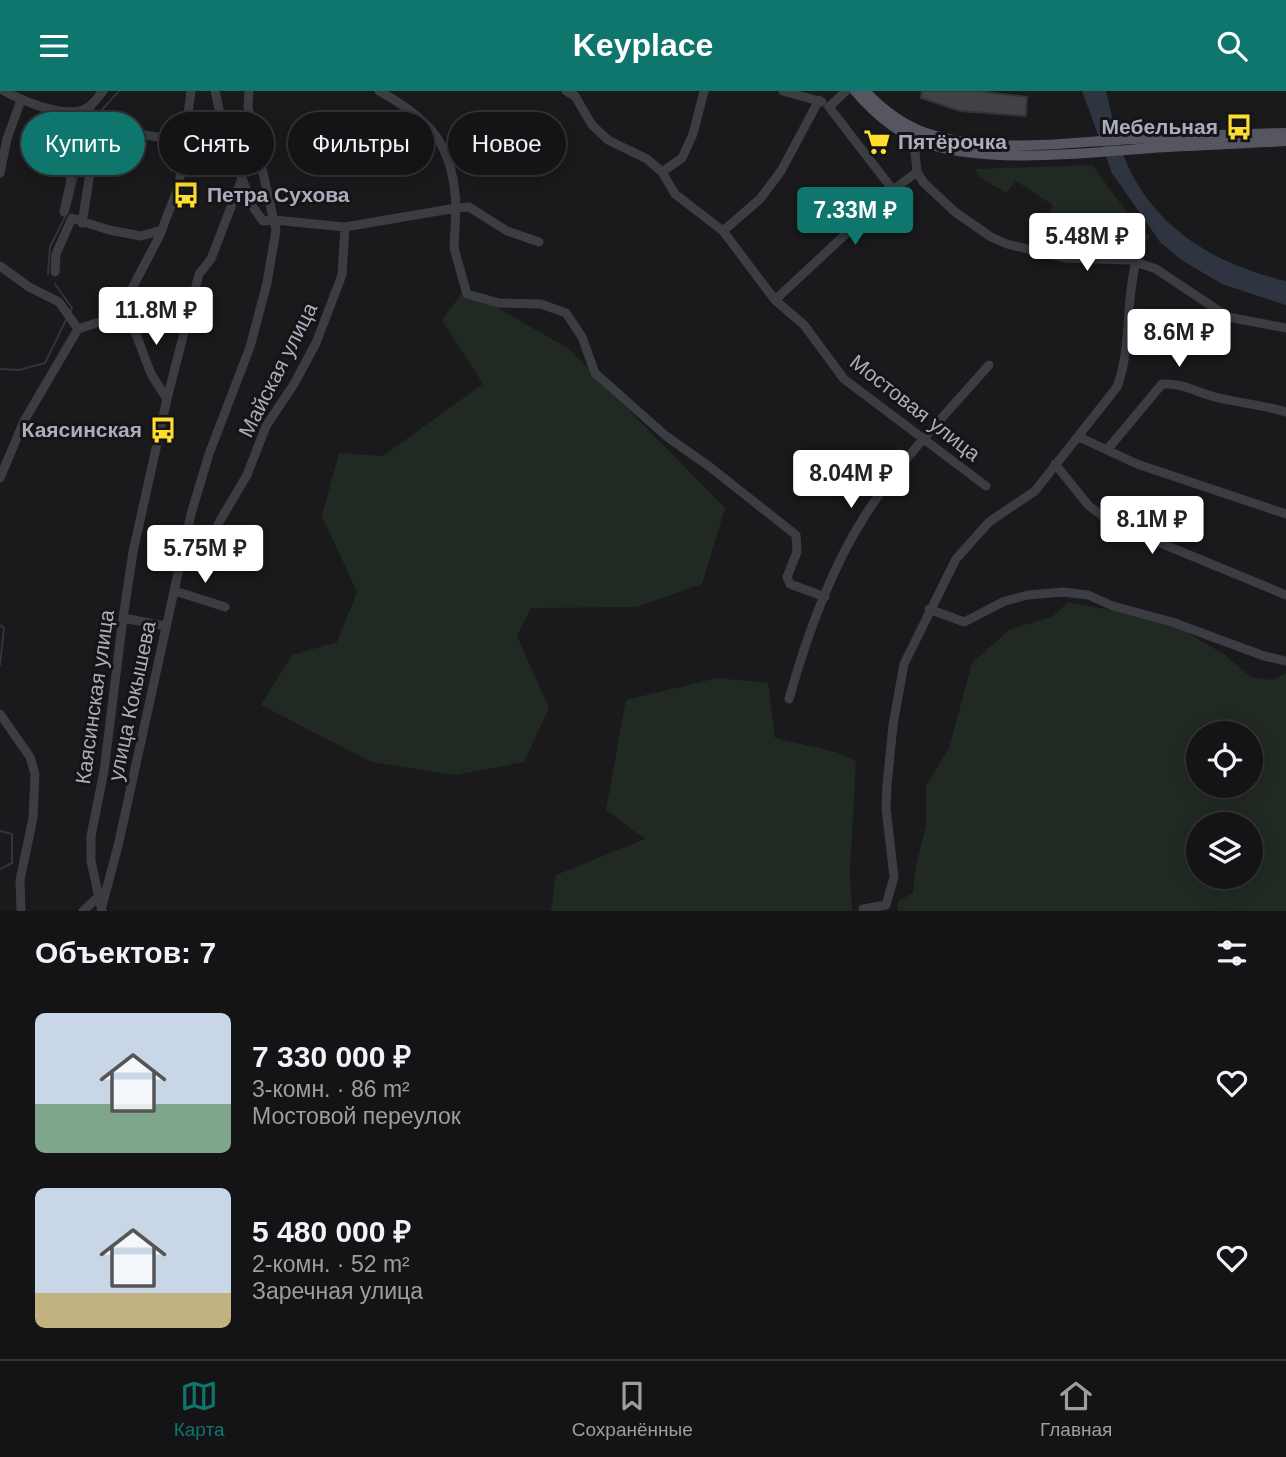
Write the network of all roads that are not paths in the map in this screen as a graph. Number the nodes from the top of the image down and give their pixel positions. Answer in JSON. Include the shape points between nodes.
{"nodes":[{"id":1,"x":4,"y":91,"type":"edge"},
{"id":2,"x":103,"y":91,"type":"edge"},
{"id":3,"x":191,"y":91,"type":"edge"},
{"id":4,"x":215,"y":91,"type":"edge"},
{"id":5,"x":249,"y":91,"type":"edge"},
{"id":6,"x":379,"y":91,"type":"edge"},
{"id":7,"x":566,"y":91,"type":"edge"},
{"id":8,"x":704,"y":91,"type":"edge"},
{"id":9,"x":783,"y":91,"type":"edge"},
{"id":10,"x":846,"y":91,"type":"edge"},
{"id":11,"x":855,"y":91,"type":"edge"},
{"id":12,"x":865,"y":91,"type":"edge"},
{"id":13,"x":21,"y":100,"type":"junction"},
{"id":14,"x":819,"y":100,"type":"junction"},
{"id":15,"x":92,"y":104,"type":"junction"},
{"id":16,"x":829,"y":107,"type":"junction"},
{"id":17,"x":1286,"y":133,"type":"edge"},
{"id":18,"x":921,"y":136,"type":"junction"},
{"id":19,"x":159,"y":137,"type":"edge"},
{"id":20,"x":1286,"y":141,"type":"edge"},
{"id":21,"x":1155,"y":143,"type":"junction"},
{"id":22,"x":662,"y":172,"type":"junction"},
{"id":23,"x":917,"y":172,"type":"junction"},
{"id":24,"x":0,"y":173,"type":"edge"},
{"id":25,"x":242,"y":178,"type":"junction"},
{"id":26,"x":893,"y":190,"type":"junction"},
{"id":27,"x":456,"y":208,"type":"junction"},
{"id":28,"x":64,"y":212,"type":"dead end"},
{"id":29,"x":274,"y":220,"type":"junction"},
{"id":30,"x":82,"y":223,"type":"junction"},
{"id":31,"x":345,"y":227,"type":"junction"},
{"id":32,"x":162,"y":230,"type":"junction"},
{"id":33,"x":723,"y":231,"type":"junction"},
{"id":34,"x":539,"y":242,"type":"dead end"},
{"id":35,"x":1136,"y":262,"type":"junction"},
{"id":36,"x":0,"y":266,"type":"edge"},
{"id":37,"x":55,"y":272,"type":"dead end"},
{"id":38,"x":775,"y":300,"type":"junction"},
{"id":39,"x":125,"y":305,"type":"junction"},
{"id":40,"x":1286,"y":328,"type":"edge"},
{"id":41,"x":78,"y":329,"type":"junction"},
{"id":42,"x":989,"y":365,"type":"dead end"},
{"id":43,"x":167,"y":399,"type":"junction"},
{"id":44,"x":1286,"y":412,"type":"edge"},
{"id":45,"x":1079,"y":437,"type":"junction"},
{"id":46,"x":926,"y":438,"type":"junction"},
{"id":47,"x":1107,"y":450,"type":"junction"},
{"id":48,"x":1055,"y":464,"type":"junction"},
{"id":49,"x":0,"y":478,"type":"edge"},
{"id":50,"x":986,"y":486,"type":"dead end"},
{"id":51,"x":1286,"y":514,"type":"edge"},
{"id":52,"x":227,"y":561,"type":"dead end"},
{"id":53,"x":175,"y":591,"type":"junction"},
{"id":54,"x":1286,"y":595,"type":"edge"},
{"id":55,"x":825,"y":597,"type":"junction"},
{"id":56,"x":225,"y":607,"type":"dead end"},
{"id":57,"x":929,"y":609,"type":"junction"},
{"id":58,"x":122,"y":618,"type":"junction"},
{"id":59,"x":165,"y":626,"type":"junction"},
{"id":60,"x":1286,"y":661,"type":"edge"},
{"id":61,"x":789,"y":699,"type":"dead end"},
{"id":62,"x":0,"y":714,"type":"edge"},
{"id":63,"x":97,"y":897,"type":"junction"},
{"id":64,"x":102,"y":909,"type":"edge"},
{"id":65,"x":863,"y":909,"type":"edge"},
{"id":66,"x":22,"y":911,"type":"edge"},
{"id":67,"x":83,"y":911,"type":"edge"}],
"edges":[{"from":1,"to":13,"type":"street"},
{"from":2,"to":15,"type":"street"},
{"from":3,"to":32,"type":"street","via":[[179,184]]},
{"from":4,"to":25,"type":"street","via":[[227,144]]},
{"from":5,"to":29,"type":"street","name":"улица Кокышева","via":[[248,107]]},
{"from":6,"to":27,"type":"street","via":[[408,107],[434,133],[452,167]]},
{"from":7,"to":22,"type":"street","name":"Мостовая улица","via":[[575,96],[592,125],[608,140],[647,159]]},
{"from":8,"to":22,"type":"street","via":[[682,158]]},
{"from":9,"to":14,"type":"street"},
{"from":10,"to":16,"type":"street"},
{"from":11,"to":18,"type":"main road","via":[[894,127]]},
{"from":12,"to":18,"type":"main road"},
{"from":13,"to":15,"type":"street","via":[[60,110],[81,111]]},
{"from":13,"to":24,"type":"street"},
{"from":14,"to":16,"type":"street"},
{"from":14,"to":33,"type":"street","via":[[781,171],[760,199]]},
{"from":15,"to":28,"type":"street","via":[[65,156],[71,180]]},
{"from":16,"to":26,"type":"street"},
{"from":17,"to":21,"type":"main road"},
{"from":18,"to":21,"type":"main road","via":[[941,148],[999,154]]},
{"from":18,"to":23,"type":"street","via":[[915,152]]},
{"from":19,"to":30,"type":"street","via":[[102,131],[94,149]]},
{"from":20,"to":21,"type":"main road"},
{"from":22,"to":33,"type":"street","name":"Мостовая улица","via":[[675,194]]},
{"from":23,"to":26,"type":"street"},
{"from":23,"to":35,"type":"street","via":[[938,198],[999,241],[1065,258]]},
{"from":25,"to":29,"type":"street","via":[[263,221]]},
{"from":25,"to":43,"type":"street","name":"Каясинская улица","via":[[211,259],[199,274]]},
{"from":26,"to":38,"type":"street"},
{"from":27,"to":31,"type":"street"},
{"from":27,"to":34,"type":"street","via":[[469,207],[507,231]]},
{"from":27,"to":55,"type":"street","via":[[454,248],[467,294],[566,313],[582,337],[595,373],[666,436],[796,535],[797,552],[787,577],[790,584]]},
{"from":29,"to":31,"type":"street"},
{"from":29,"to":53,"type":"street","name":"улица Кокышева","via":[[264,296],[205,466]]},
{"from":30,"to":32,"type":"street","via":[[141,236]]},
{"from":30,"to":37,"type":"street","via":[[72,218],[56,254]]},
{"from":31,"to":52,"type":"street","name":"Майская улица","via":[[342,275],[316,343],[266,426],[247,475],[218,524]]},
{"from":32,"to":39,"type":"street"},
{"from":33,"to":38,"type":"street","name":"Мостовая улица"},
{"from":35,"to":40,"type":"street","via":[[1156,269],[1228,317]]},
{"from":35,"to":45,"type":"street","via":[[1124,368],[1117,387]]},
{"from":36,"to":41,"type":"street","via":[[60,302]]},
{"from":38,"to":46,"type":"street","name":"Мостовая улица","via":[[804,324],[844,379]]},
{"from":39,"to":41,"type":"street","via":[[109,320]]},
{"from":39,"to":43,"type":"street","via":[[151,374]]},
{"from":41,"to":49,"type":"street","via":[[24,421]]},
{"from":42,"to":46,"type":"street"},
{"from":43,"to":58,"type":"street","name":"Каясинская улица"},
{"from":44,"to":47,"type":"street","via":[[1162,384]]},
{"from":45,"to":47,"type":"street"},
{"from":45,"to":48,"type":"street"},
{"from":46,"to":50,"type":"street","name":"Мостовая улица"},
{"from":46,"to":55,"type":"street","via":[[865,516]]},
{"from":47,"to":51,"type":"street","via":[[1203,489]]},
{"from":48,"to":54,"type":"street","via":[[1088,506],[1112,523]]},
{"from":48,"to":57,"type":"street","via":[[1035,491],[989,523],[956,559]]},
{"from":53,"to":56,"type":"street"},
{"from":53,"to":59,"type":"street","name":"улица Кокышева"},
{"from":55,"to":61,"type":"street"},
{"from":57,"to":60,"type":"street","via":[[964,622],[1028,595],[1088,595]]},
{"from":57,"to":65,"type":"street","via":[[904,664],[893,725],[886,808],[894,877],[886,905]]},
{"from":58,"to":59,"type":"street"},
{"from":58,"to":63,"type":"street","name":"Каясинская улица","via":[[92,836]]},
{"from":59,"to":64,"type":"street","name":"улица Кокышева"},
{"from":62,"to":66,"type":"street","via":[[30,757],[35,774],[33,818],[20,880]]},
{"from":63,"to":64,"type":"street","name":"Каясинская улица"},
{"from":63,"to":67,"type":"street"}]}
